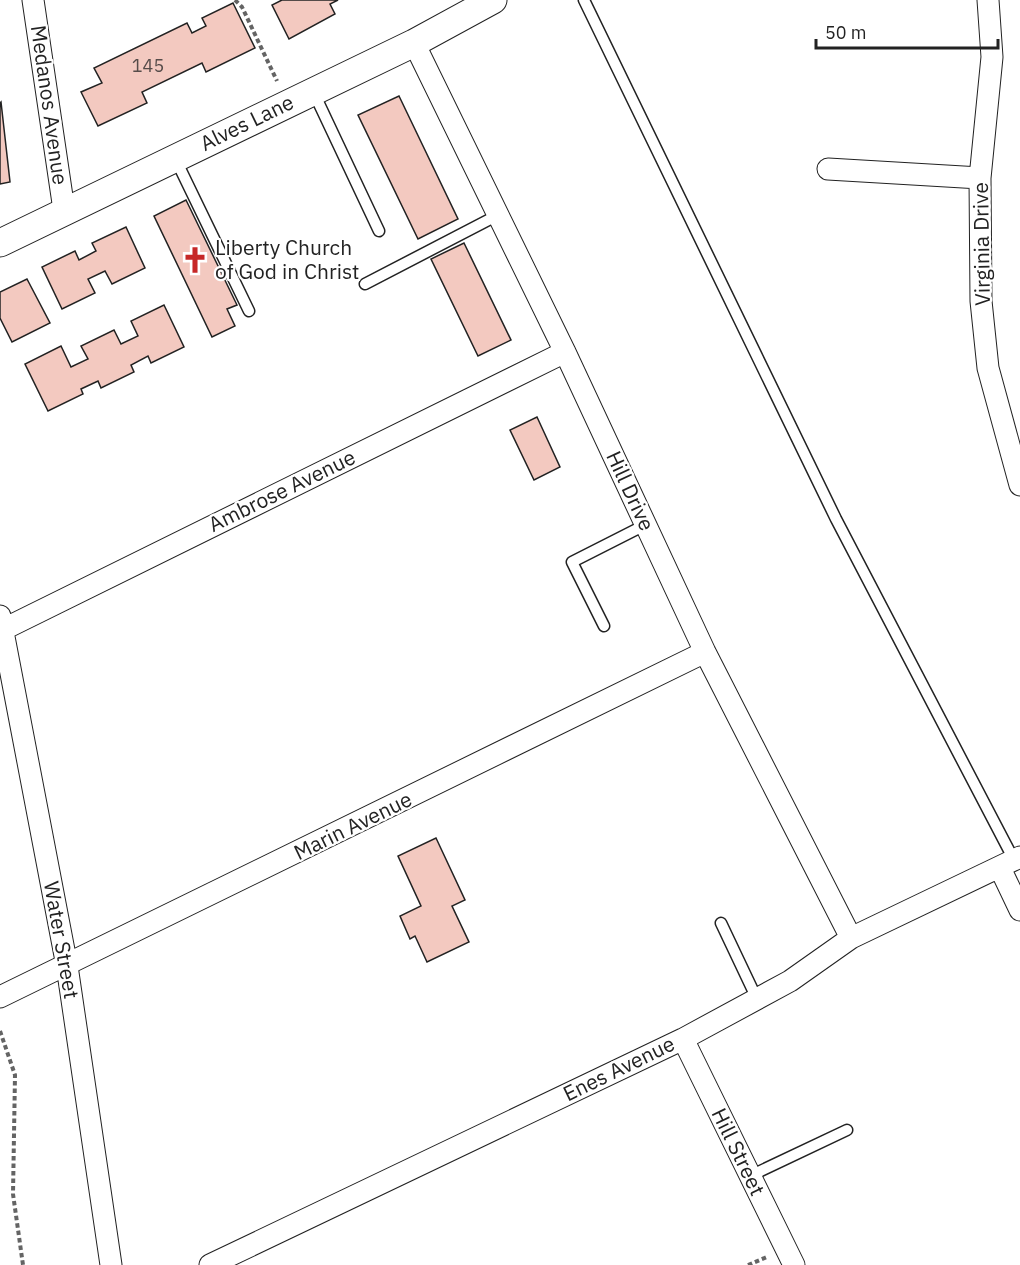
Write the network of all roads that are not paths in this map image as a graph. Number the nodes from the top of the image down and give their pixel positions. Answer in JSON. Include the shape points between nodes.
{"nodes":[{"id":1,"x":33,"y":0,"type":"edge"},
{"id":2,"x":493,"y":0,"type":"edge"},
{"id":3,"x":584,"y":0,"type":"edge"},
{"id":4,"x":988,"y":0,"type":"edge"},
{"id":5,"x":414,"y":43,"type":"junction"},
{"id":6,"x":313,"y":91,"type":"junction"},
{"id":7,"x":175,"y":158,"type":"junction"},
{"id":8,"x":828,"y":169,"type":"dead end"},
{"id":9,"x":980,"y":177,"type":"junction"},
{"id":10,"x":64,"y":210,"type":"junction"},
{"id":11,"x":498,"y":215,"type":"junction"},
{"id":12,"x":379,"y":231,"type":"dead end"},
{"id":13,"x":0,"y":243,"type":"edge"},
{"id":14,"x":365,"y":284,"type":"dead end"},
{"id":15,"x":249,"y":311,"type":"dead end"},
{"id":16,"x":565,"y":352,"type":"junction"},
{"id":17,"x":1020,"y":485,"type":"edge"},
{"id":18,"x":645,"y":525,"type":"junction"},
{"id":19,"x":1,"y":626,"type":"edge"},
{"id":20,"x":604,"y":626,"type":"dead end"},
{"id":21,"x":705,"y":652,"type":"junction"},
{"id":22,"x":1011,"y":862,"type":"edge"},
{"id":23,"x":1020,"y":910,"type":"edge"},
{"id":24,"x":721,"y":923,"type":"dead end"},
{"id":25,"x":851,"y":938,"type":"junction"},
{"id":26,"x":67,"y":966,"type":"junction"},
{"id":27,"x":0,"y":997,"type":"edge"},
{"id":28,"x":757,"y":999,"type":"junction"},
{"id":29,"x":683,"y":1039,"type":"junction"},
{"id":30,"x":847,"y":1130,"type":"dead end"},
{"id":31,"x":750,"y":1176,"type":"junction"},
{"id":32,"x":111,"y":1265,"type":"edge"},
{"id":33,"x":210,"y":1265,"type":"edge"},
{"id":34,"x":794,"y":1265,"type":"edge"}],
"edges":[{"from":1,"to":10,"type":"street","name":"Medanos Avenue"},
{"from":2,"to":5,"type":"street","name":"Alves Lane"},
{"from":3,"to":22,"type":"lane","via":[[836,519]]},
{"from":4,"to":9,"type":"street","name":"Virginia Drive","via":[[992,57]]},
{"from":5,"to":6,"type":"street","name":"Alves Lane"},
{"from":5,"to":11,"type":"street","name":"Hill Drive"},
{"from":6,"to":7,"type":"street","name":"Alves Lane"},
{"from":6,"to":12,"type":"lane"},
{"from":7,"to":10,"type":"street","name":"Alves Lane"},
{"from":7,"to":15,"type":"lane"},
{"from":8,"to":9,"type":"street"},
{"from":9,"to":17,"type":"street","name":"Virginia Drive","via":[[981,301],[987,368]]},
{"from":10,"to":13,"type":"street","name":"Alves Lane"},
{"from":11,"to":14,"type":"lane"},
{"from":11,"to":16,"type":"street","name":"Hill Drive"},
{"from":16,"to":18,"type":"street","name":"Hill Drive"},
{"from":16,"to":19,"type":"street","name":"Ambrose Avenue"},
{"from":18,"to":20,"type":"lane","via":[[572,562]]},
{"from":18,"to":21,"type":"street","name":"Hill Drive"},
{"from":19,"to":26,"type":"street","name":"Water Street"},
{"from":21,"to":25,"type":"street","name":"Hill Drive"},
{"from":21,"to":26,"type":"street","name":"Marin Avenue"},
{"from":22,"to":23,"type":"street"},
{"from":22,"to":25,"type":"street","name":"Enes Avenue"},
{"from":24,"to":28,"type":"lane"},
{"from":25,"to":28,"type":"street","name":"Enes Avenue"},
{"from":26,"to":27,"type":"street","name":"Marin Avenue"},
{"from":26,"to":32,"type":"street","name":"Water Street"},
{"from":28,"to":29,"type":"street","name":"Enes Avenue"},
{"from":29,"to":31,"type":"street","name":"Hill Street"},
{"from":29,"to":33,"type":"street","name":"Enes Avenue"},
{"from":30,"to":31,"type":"lane"},
{"from":31,"to":34,"type":"street","name":"Hill Street"}]}
